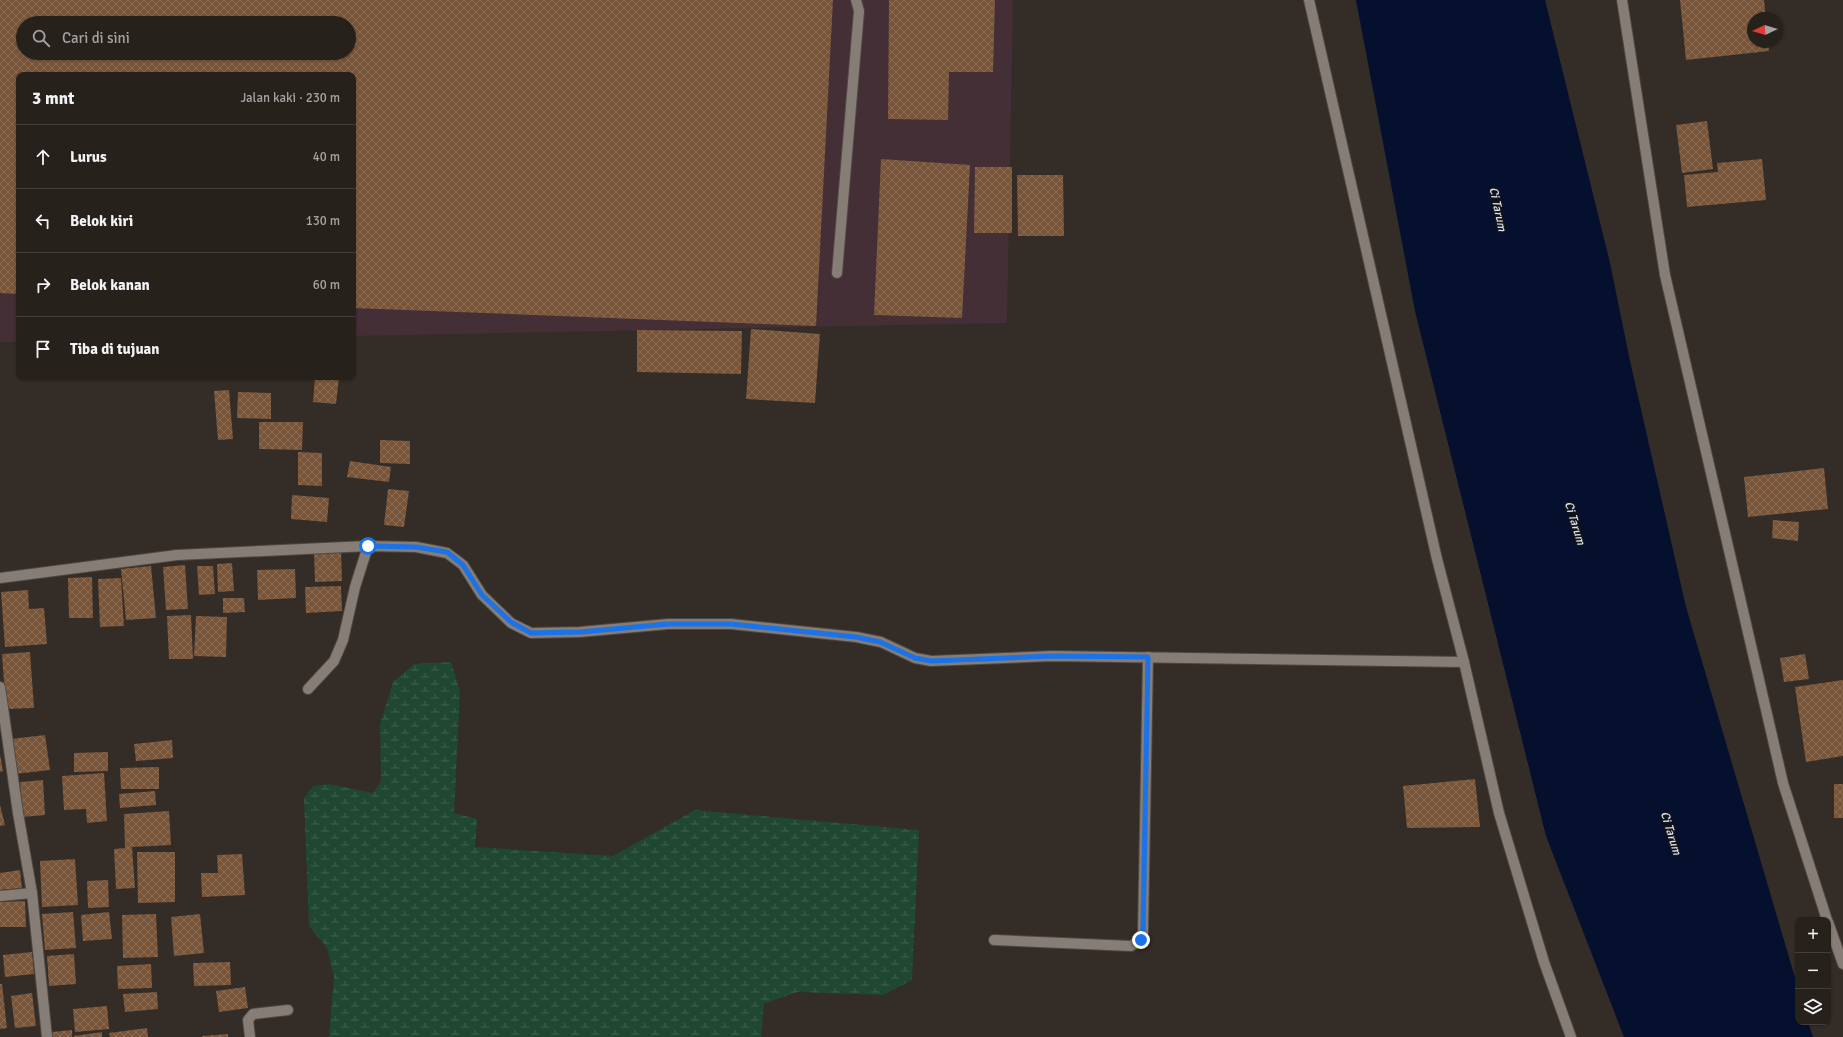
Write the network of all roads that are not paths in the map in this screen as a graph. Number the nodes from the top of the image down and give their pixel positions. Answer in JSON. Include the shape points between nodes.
{"nodes":[{"id":1,"x":856,"y":0,"type":"edge"},
{"id":2,"x":1309,"y":0,"type":"edge"},
{"id":3,"x":1622,"y":0,"type":"edge"},
{"id":4,"x":837,"y":273,"type":"dead end"},
{"id":5,"x":368,"y":546,"type":"junction"},
{"id":6,"x":0,"y":578,"type":"edge"},
{"id":7,"x":1148,"y":657,"type":"junction"},
{"id":8,"x":1464,"y":662,"type":"junction"},
{"id":9,"x":0,"y":687,"type":"edge"},
{"id":10,"x":308,"y":689,"type":"dead end"},
{"id":11,"x":32,"y":893,"type":"junction"},
{"id":12,"x":0,"y":896,"type":"edge"},
{"id":13,"x":1827,"y":917,"type":"edge"},
{"id":14,"x":1831,"y":930,"type":"edge"},
{"id":15,"x":994,"y":940,"type":"dead end"},
{"id":16,"x":1843,"y":964,"type":"edge"},
{"id":17,"x":288,"y":1010,"type":"dead end"},
{"id":18,"x":47,"y":1037,"type":"edge"},
{"id":19,"x":250,"y":1037,"type":"edge"},
{"id":20,"x":1571,"y":1037,"type":"edge"}],
"edges":[{"from":1,"to":4,"type":"street","via":[[859,11]]},
{"from":2,"to":8,"type":"street","via":[[1437,559]]},
{"from":3,"to":13,"type":"street","via":[[1665,275],[1783,783]]},
{"from":5,"to":6,"type":"street","via":[[177,555]]},
{"from":5,"to":7,"type":"street","via":[[416,547],[447,552],[463,565],[482,595],[511,622],[531,633],[580,632],[668,624],[731,624],[856,637],[880,642],[915,658],[931,661],[1052,656]]},
{"from":5,"to":10,"type":"street","via":[[355,587],[343,640],[334,661]]},
{"from":7,"to":8,"type":"street"},
{"from":7,"to":15,"type":"street","via":[[1141,940],[1131,946]]},
{"from":8,"to":20,"type":"street","via":[[1499,813],[1544,962]]},
{"from":9,"to":11,"type":"street"},
{"from":11,"to":12,"type":"street"},
{"from":11,"to":18,"type":"street"},
{"from":14,"to":16,"type":"street"},
{"from":17,"to":19,"type":"street","via":[[252,1014],[248,1020]]}]}
